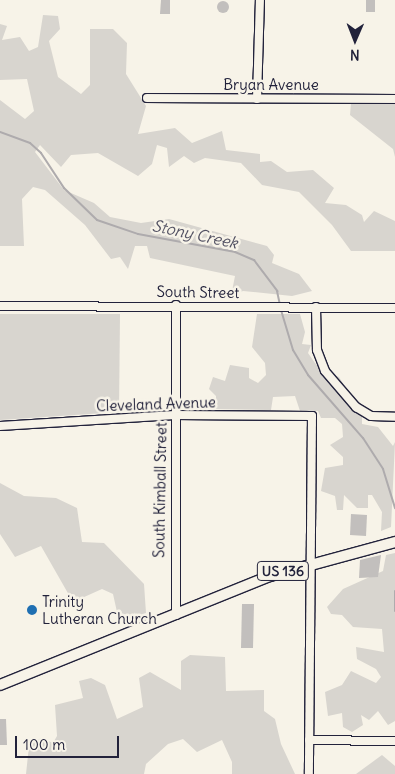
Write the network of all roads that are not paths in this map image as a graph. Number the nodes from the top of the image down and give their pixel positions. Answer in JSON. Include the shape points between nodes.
{"nodes":[{"id":1,"x":260,"y":0,"type":"edge"},
{"id":2,"x":147,"y":98,"type":"dead end"},
{"id":3,"x":257,"y":99,"type":"junction"},
{"id":4,"x":395,"y":99,"type":"edge"},
{"id":5,"x":176,"y":305,"type":"junction"},
{"id":6,"x":0,"y":306,"type":"edge"},
{"id":7,"x":316,"y":307,"type":"junction"},
{"id":8,"x":395,"y":308,"type":"edge"},
{"id":9,"x":174,"y":415,"type":"junction"},
{"id":10,"x":395,"y":417,"type":"edge"},
{"id":11,"x":0,"y":426,"type":"edge"},
{"id":12,"x":390,"y":543,"type":"edge"},
{"id":13,"x":310,"y":562,"type":"junction"},
{"id":14,"x":176,"y":615,"type":"junction"},
{"id":15,"x":0,"y":685,"type":"edge"},
{"id":16,"x":309,"y":740,"type":"junction"},
{"id":17,"x":395,"y":741,"type":"edge"},
{"id":18,"x":309,"y":774,"type":"edge"}],
"edges":[{"from":1,"to":3,"type":"street"},
{"from":2,"to":3,"type":"street","name":"Bryan Avenue"},
{"from":3,"to":4,"type":"street","name":"Bryan Avenue"},
{"from":5,"to":6,"type":"street","name":"South Street"},
{"from":5,"to":7,"type":"street","name":"South Street"},
{"from":5,"to":9,"type":"street","name":"South Kimball Street"},
{"from":7,"to":8,"type":"street","name":"South Street"},
{"from":7,"to":10,"type":"street","via":[[317,350],[325,371],[356,407],[371,416]]},
{"from":9,"to":11,"type":"street","name":"Cleveland Avenue"},
{"from":9,"to":13,"type":"street","name":"Cleveland Avenue","via":[[312,416]]},
{"from":9,"to":14,"type":"street","name":"South Kimball Street"},
{"from":12,"to":13,"type":"main road","number":"US 136"},
{"from":13,"to":14,"type":"main road","number":"US 136"},
{"from":13,"to":16,"type":"street"},
{"from":14,"to":15,"type":"main road","number":"US 136"},
{"from":16,"to":17,"type":"street"},
{"from":16,"to":18,"type":"street"}]}
